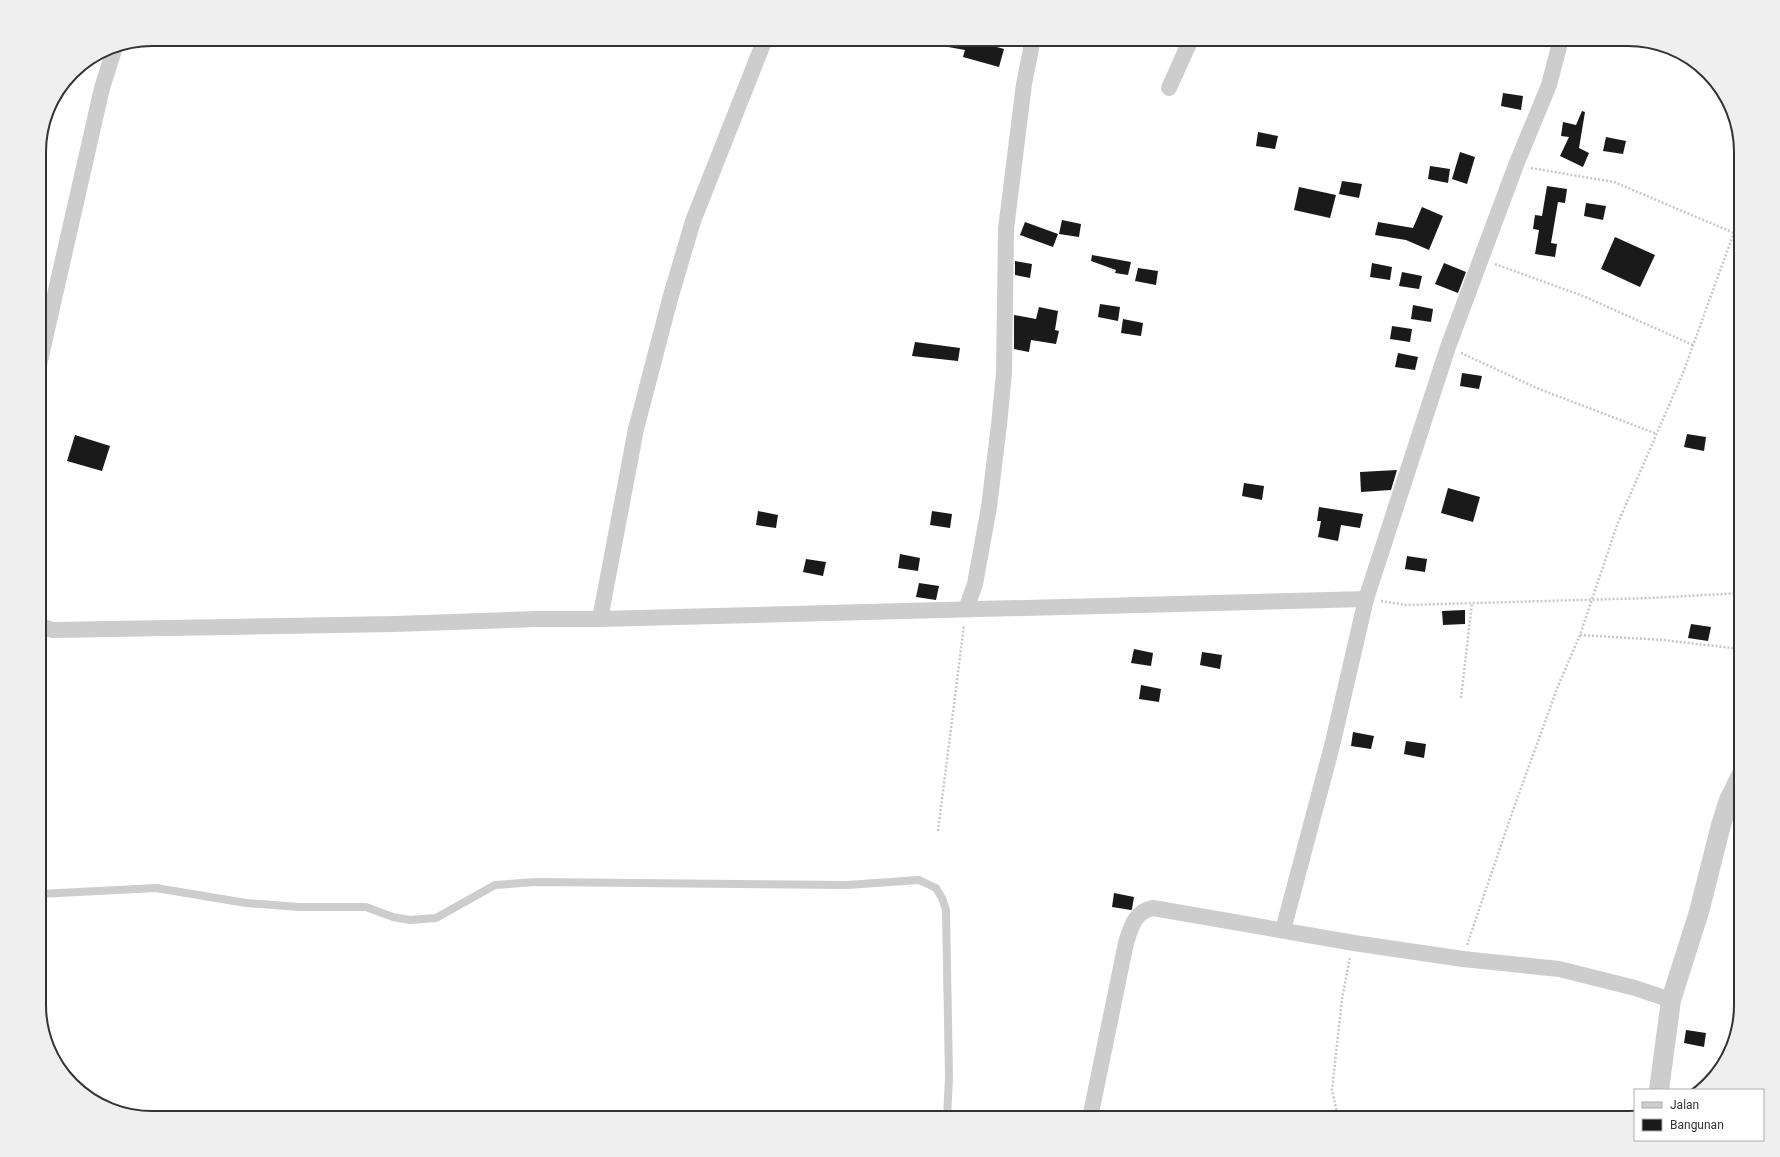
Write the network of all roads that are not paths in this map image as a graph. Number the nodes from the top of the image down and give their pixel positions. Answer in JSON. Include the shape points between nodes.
{"nodes":[{"id":1,"x":762,"y":46,"type":"edge"},
{"id":2,"x":1032,"y":46,"type":"edge"},
{"id":3,"x":1188,"y":46,"type":"edge"},
{"id":4,"x":1559,"y":46,"type":"edge"},
{"id":5,"x":113,"y":54,"type":"edge"},
{"id":6,"x":1169,"y":88,"type":"dead end"},
{"id":7,"x":46,"y":334,"type":"edge"},
{"id":8,"x":1366,"y":599,"type":"junction"},
{"id":9,"x":966,"y":609,"type":"junction"},
{"id":10,"x":600,"y":619,"type":"junction"},
{"id":11,"x":46,"y":628,"type":"edge"},
{"id":12,"x":1734,"y":790,"type":"edge"},
{"id":13,"x":46,"y":894,"type":"edge"},
{"id":14,"x":1283,"y":930,"type":"junction"},
{"id":15,"x":1671,"y":1000,"type":"junction"},
{"id":16,"x":1658,"y":1089,"type":"edge"},
{"id":17,"x":947,"y":1111,"type":"edge"},
{"id":18,"x":1091,"y":1111,"type":"edge"}],
"edges":[{"from":1,"to":10,"type":"street","via":[[693,221],[670,299],[636,429]]},
{"from":2,"to":9,"type":"street","via":[[1024,84],[1006,229],[1004,373],[999,425],[989,506],[975,584]]},
{"from":3,"to":6,"type":"street"},
{"from":4,"to":8,"type":"street","via":[[1549,85],[1516,165],[1448,347]]},
{"from":5,"to":7,"type":"street","via":[[102,88]]},
{"from":8,"to":9,"type":"street"},
{"from":8,"to":14,"type":"street","via":[[1332,746]]},
{"from":9,"to":10,"type":"street"},
{"from":10,"to":11,"type":"street","via":[[537,618],[394,624],[53,630]]},
{"from":12,"to":15,"type":"street","via":[[1721,825],[1699,912]]},
{"from":13,"to":17,"type":"lane","via":[[156,888],[246,903],[366,907],[410,920],[436,918],[495,885],[536,882],[848,885],[919,880],[936,888],[946,910]]},
{"from":14,"to":15,"type":"street","via":[[1463,959],[1559,969]]},
{"from":14,"to":18,"type":"street","via":[[1167,909],[1149,909],[1138,916],[1133,921],[1126,943]]},
{"from":15,"to":16,"type":"street"}]}
